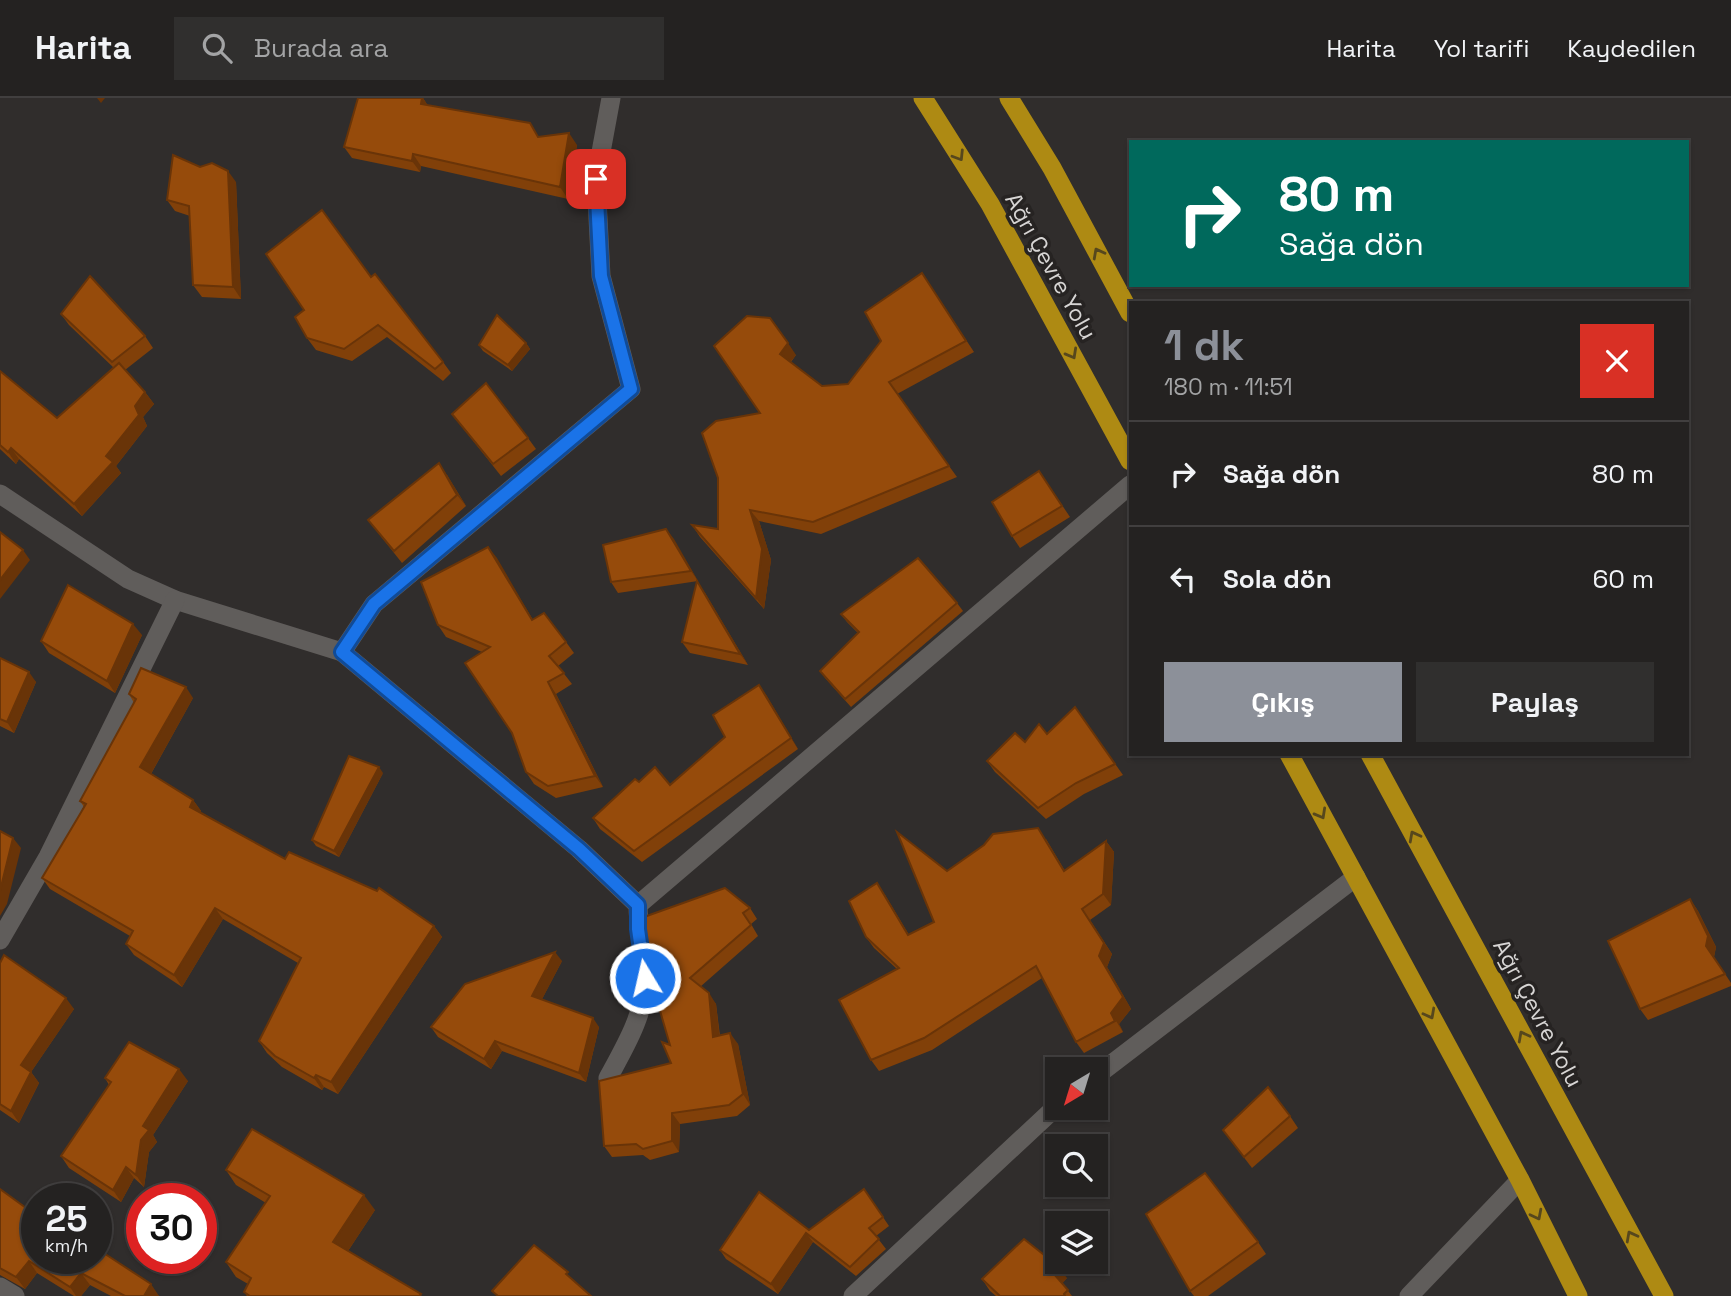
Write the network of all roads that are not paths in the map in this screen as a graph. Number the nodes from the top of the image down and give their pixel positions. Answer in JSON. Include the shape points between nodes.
{"nodes":[{"id":1,"x":611,"y":98,"type":"edge"},
{"id":2,"x":923,"y":98,"type":"edge"},
{"id":3,"x":1009,"y":98,"type":"edge"},
{"id":4,"x":1129,"y":311,"type":"edge"},
{"id":5,"x":1129,"y":459,"type":"edge"},
{"id":6,"x":1129,"y":486,"type":"edge"},
{"id":7,"x":0,"y":494,"type":"edge"},
{"id":8,"x":175,"y":600,"type":"junction"},
{"id":9,"x":342,"y":652,"type":"junction"},
{"id":10,"x":1290,"y":756,"type":"edge"},
{"id":11,"x":1371,"y":756,"type":"edge"},
{"id":12,"x":1356,"y":877,"type":"junction"},
{"id":13,"x":638,"y":905,"type":"junction"},
{"id":14,"x":0,"y":940,"type":"edge"},
{"id":15,"x":1108,"y":1067,"type":"edge"},
{"id":16,"x":608,"y":1078,"type":"edge"},
{"id":17,"x":1045,"y":1117,"type":"edge"},
{"id":18,"x":1520,"y":1180,"type":"junction"},
{"id":19,"x":0,"y":1287,"type":"edge"},
{"id":20,"x":15,"y":1296,"type":"edge"},
{"id":21,"x":853,"y":1296,"type":"edge"},
{"id":22,"x":1409,"y":1296,"type":"edge"},
{"id":23,"x":1578,"y":1296,"type":"edge"},
{"id":24,"x":1664,"y":1296,"type":"edge"}],
"edges":[{"from":1,"to":9,"type":"street","via":[[596,179],[601,276],[631,389],[374,604]]},
{"from":2,"to":5,"type":"highway","name":"Ağrı Çevre Yolu","one_way":true,"via":[[990,204]]},
{"from":4,"to":3,"type":"highway","name":"Ağrı Çevre Yolu","one_way":true},
{"from":6,"to":13,"type":"street"},
{"from":7,"to":8,"type":"street","via":[[128,579]]},
{"from":8,"to":9,"type":"street"},
{"from":8,"to":14,"type":"street","via":[[48,857]]},
{"from":9,"to":13,"type":"street","via":[[579,849]]},
{"from":10,"to":12,"type":"highway","one_way":true},
{"from":24,"to":11,"type":"highway","name":"Ağrı Çevre Yolu","one_way":true},
{"from":12,"to":15,"type":"street"},
{"from":12,"to":18,"type":"highway","one_way":true},
{"from":13,"to":16,"type":"street","via":[[645,978],[634,1032]]},
{"from":17,"to":21,"type":"street"},
{"from":18,"to":22,"type":"street"},
{"from":18,"to":23,"type":"highway","one_way":true},
{"from":19,"to":20,"type":"street"}]}
